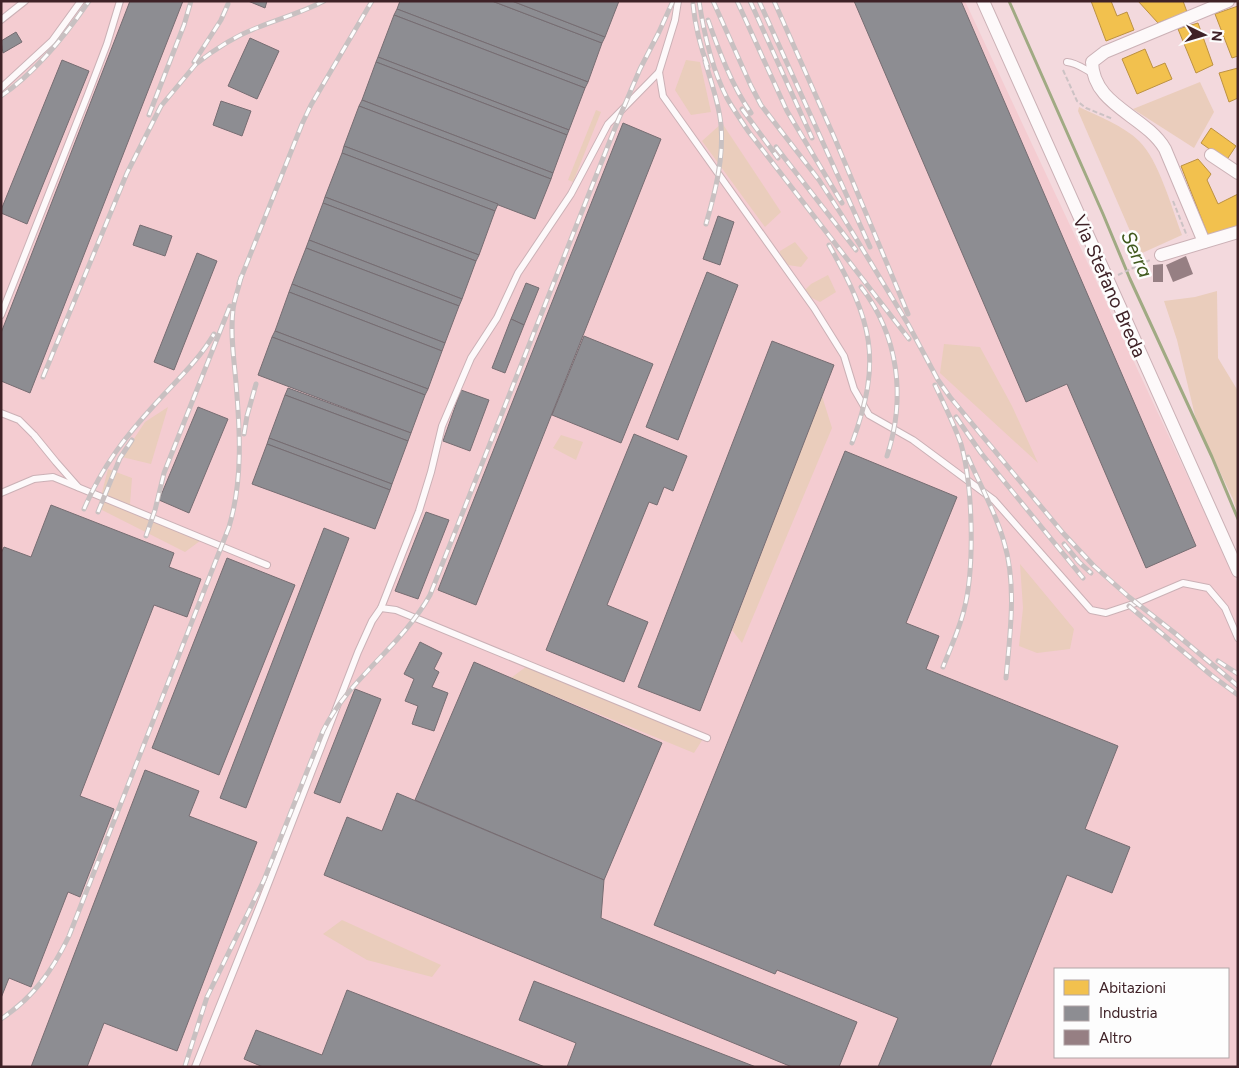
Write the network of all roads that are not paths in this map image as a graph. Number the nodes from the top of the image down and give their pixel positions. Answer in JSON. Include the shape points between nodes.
{"nodes":[{"id":1,"x":25,"y":1,"type":"edge"},
{"id":2,"x":81,"y":1,"type":"edge"},
{"id":3,"x":120,"y":1,"type":"edge"},
{"id":4,"x":678,"y":1,"type":"edge"},
{"id":5,"x":983,"y":1,"type":"edge"},
{"id":6,"x":1228,"y":1,"type":"edge"},
{"id":7,"x":1,"y":20,"type":"edge"},
{"id":8,"x":1068,"y":62,"type":"road end"},
{"id":9,"x":659,"y":72,"type":"junction"},
{"id":10,"x":1092,"y":72,"type":"junction"},
{"id":11,"x":1,"y":88,"type":"edge"},
{"id":12,"x":1211,"y":155,"type":"dead end"},
{"id":13,"x":1238,"y":173,"type":"edge"},
{"id":14,"x":1238,"y":232,"type":"edge"},
{"id":15,"x":1204,"y":242,"type":"junction"},
{"id":16,"x":1161,"y":255,"type":"dead end"},
{"id":17,"x":1,"y":315,"type":"edge"},
{"id":18,"x":1,"y":414,"type":"edge"},
{"id":19,"x":79,"y":488,"type":"junction"},
{"id":20,"x":1,"y":493,"type":"edge"},
{"id":21,"x":267,"y":565,"type":"dead end"},
{"id":22,"x":1238,"y":571,"type":"edge"},
{"id":23,"x":381,"y":608,"type":"junction"},
{"id":24,"x":1238,"y":638,"type":"edge"},
{"id":25,"x":707,"y":738,"type":"dead end"},
{"id":26,"x":195,"y":1067,"type":"edge"}],
"edges":[{"from":1,"to":7,"type":"lane"},
{"from":2,"to":11,"type":"lane","via":[[52,41]]},
{"from":3,"to":17,"type":"lane","via":[[94,77]]},
{"from":4,"to":9,"type":"lane"},
{"from":5,"to":22,"type":"street","name":"Via Stefano Breda"},
{"from":6,"to":10,"type":"street","via":[[1105,52],[1092,62]]},
{"from":8,"to":10,"type":"lane","via":[[1075,62]]},
{"from":9,"to":23,"type":"lane","via":[[608,124],[571,194],[518,273],[497,318],[471,358],[442,426],[419,511]]},
{"from":9,"to":24,"type":"lane","via":[[663,96],[814,308],[844,356],[854,389],[869,415],[913,440],[994,500],[1091,610],[1106,613],[1183,583],[1208,588],[1225,608]]},
{"from":10,"to":15,"type":"street","via":[[1105,97],[1158,138]]},
{"from":12,"to":13,"type":"street"},
{"from":14,"to":15,"type":"street"},
{"from":15,"to":16,"type":"street"},
{"from":18,"to":19,"type":"lane","via":[[19,420]]},
{"from":19,"to":20,"type":"lane","via":[[53,478],[34,479]]},
{"from":19,"to":21,"type":"lane"},
{"from":23,"to":25,"type":"lane","via":[[396,610]]},
{"from":23,"to":26,"type":"lane","via":[[358,652]]}]}
